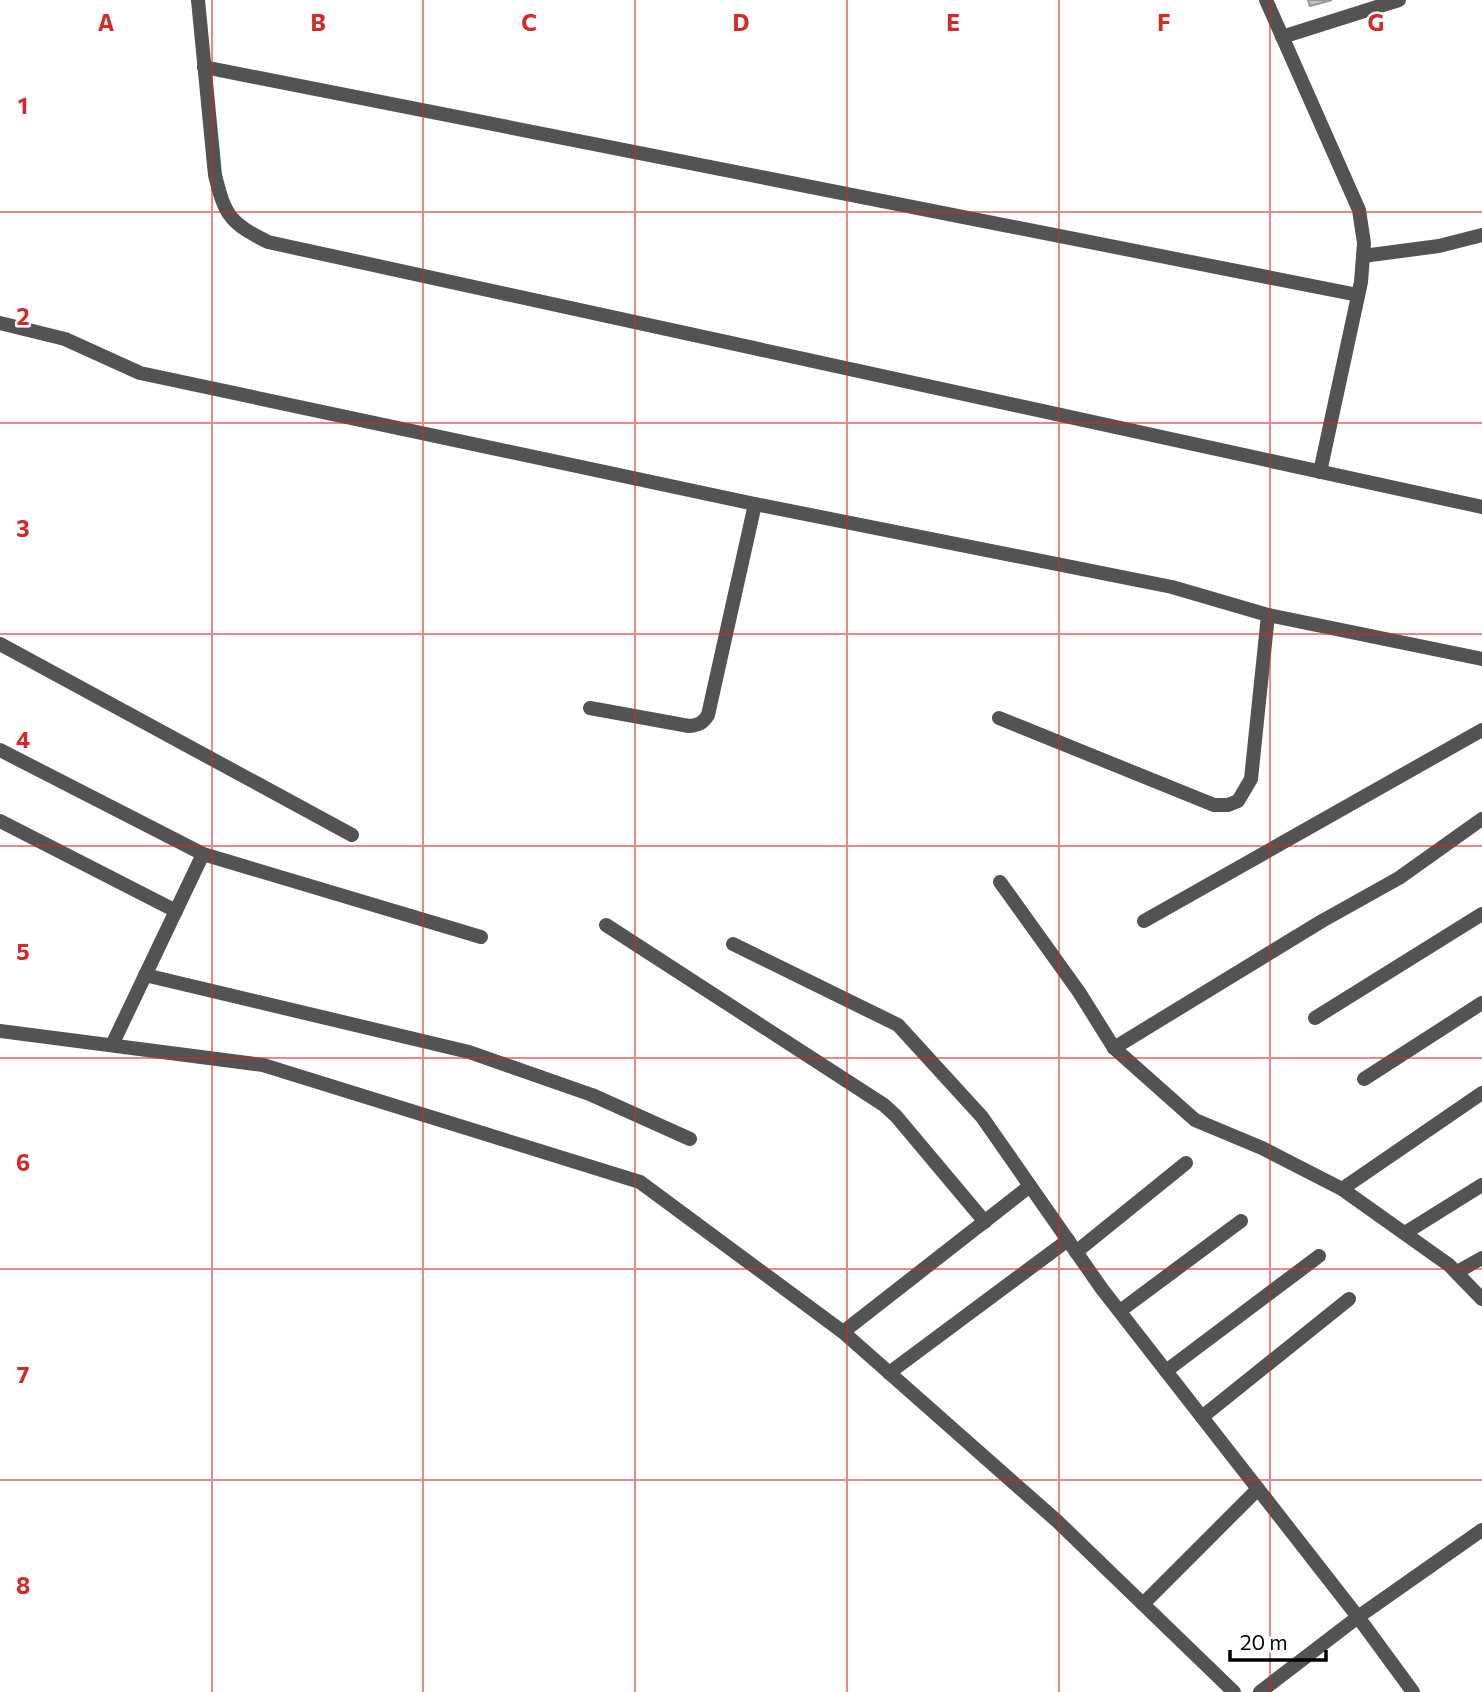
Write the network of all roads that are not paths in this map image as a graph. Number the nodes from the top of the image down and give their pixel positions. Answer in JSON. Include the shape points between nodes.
{"nodes":[{"id":1,"x":198,"y":0,"type":"edge"},
{"id":2,"x":1266,"y":0,"type":"edge"},
{"id":3,"x":1399,"y":0,"type":"edge"},
{"id":4,"x":1282,"y":37,"type":"junction"},
{"id":5,"x":204,"y":67,"type":"junction"},
{"id":6,"x":1482,"y":234,"type":"edge"},
{"id":7,"x":1363,"y":256,"type":"junction"},
{"id":8,"x":1358,"y":295,"type":"junction"},
{"id":9,"x":0,"y":323,"type":"edge"},
{"id":10,"x":1320,"y":472,"type":"junction"},
{"id":11,"x":755,"y":504,"type":"junction"},
{"id":12,"x":1482,"y":507,"type":"edge"},
{"id":13,"x":1268,"y":615,"type":"junction"},
{"id":14,"x":0,"y":644,"type":"edge"},
{"id":15,"x":1482,"y":659,"type":"edge"},
{"id":16,"x":590,"y":708,"type":"dead end"},
{"id":17,"x":999,"y":718,"type":"dead end"},
{"id":18,"x":1482,"y":730,"type":"edge"},
{"id":19,"x":0,"y":750,"type":"edge"},
{"id":20,"x":1482,"y":819,"type":"edge"},
{"id":21,"x":0,"y":821,"type":"edge"},
{"id":22,"x":352,"y":835,"type":"dead end"},
{"id":23,"x":203,"y":854,"type":"junction"},
{"id":24,"x":1000,"y":882,"type":"dead end"},
{"id":25,"x":176,"y":911,"type":"junction"},
{"id":26,"x":1482,"y":914,"type":"edge"},
{"id":27,"x":1144,"y":921,"type":"dead end"},
{"id":28,"x":606,"y":925,"type":"dead end"},
{"id":29,"x":481,"y":937,"type":"dead end"},
{"id":30,"x":733,"y":944,"type":"dead end"},
{"id":31,"x":145,"y":975,"type":"junction"},
{"id":32,"x":1482,"y":1003,"type":"edge"},
{"id":33,"x":1315,"y":1018,"type":"dead end"},
{"id":34,"x":0,"y":1031,"type":"edge"},
{"id":35,"x":112,"y":1045,"type":"junction"},
{"id":36,"x":1114,"y":1048,"type":"junction"},
{"id":37,"x":1364,"y":1079,"type":"dead end"},
{"id":38,"x":1482,"y":1093,"type":"edge"},
{"id":39,"x":691,"y":1139,"type":"dead end"},
{"id":40,"x":1186,"y":1163,"type":"dead end"},
{"id":41,"x":1482,"y":1185,"type":"edge"},
{"id":42,"x":1030,"y":1186,"type":"junction"},
{"id":43,"x":1342,"y":1189,"type":"junction"},
{"id":44,"x":1241,"y":1221,"type":"dead end"},
{"id":45,"x":985,"y":1222,"type":"junction"},
{"id":46,"x":1405,"y":1233,"type":"junction"},
{"id":47,"x":1072,"y":1246,"type":"junction"},
{"id":48,"x":1319,"y":1256,"type":"dead end"},
{"id":49,"x":1482,"y":1258,"type":"edge"},
{"id":50,"x":1457,"y":1272,"type":"junction"},
{"id":51,"x":1349,"y":1299,"type":"dead end"},
{"id":52,"x":1482,"y":1299,"type":"edge"},
{"id":53,"x":1120,"y":1311,"type":"junction"},
{"id":54,"x":843,"y":1332,"type":"junction"},
{"id":55,"x":1166,"y":1371,"type":"junction"},
{"id":56,"x":889,"y":1373,"type":"junction"},
{"id":57,"x":1202,"y":1417,"type":"junction"},
{"id":58,"x":1258,"y":1489,"type":"junction"},
{"id":59,"x":1482,"y":1530,"type":"edge"},
{"id":60,"x":1143,"y":1604,"type":"junction"},
{"id":61,"x":1358,"y":1617,"type":"junction"},
{"id":62,"x":1234,"y":1692,"type":"edge"},
{"id":63,"x":1260,"y":1692,"type":"edge"},
{"id":64,"x":1413,"y":1692,"type":"edge"}],
"edges":[{"from":1,"to":5,"type":"street"},
{"from":2,"to":4,"type":"street"},
{"from":3,"to":4,"type":"street"},
{"from":4,"to":7,"type":"street","via":[[1359,210]]},
{"from":5,"to":8,"type":"street"},
{"from":5,"to":10,"type":"street","via":[[221,202],[239,228],[268,242]]},
{"from":6,"to":7,"type":"street","via":[[1439,246]]},
{"from":7,"to":8,"type":"street"},
{"from":8,"to":10,"type":"street"},
{"from":9,"to":11,"type":"street","via":[[65,339],[140,373]]},
{"from":10,"to":12,"type":"street"},
{"from":11,"to":13,"type":"street","via":[[1172,587]]},
{"from":11,"to":16,"type":"street","via":[[704,721],[689,726]]},
{"from":13,"to":15,"type":"street"},
{"from":13,"to":17,"type":"street","via":[[1251,779],[1238,801],[1214,805]]},
{"from":14,"to":22,"type":"street"},
{"from":18,"to":27,"type":"street"},
{"from":19,"to":23,"type":"street"},
{"from":20,"to":36,"type":"street","via":[[1399,877]]},
{"from":21,"to":25,"type":"street"},
{"from":23,"to":25,"type":"street"},
{"from":23,"to":29,"type":"street"},
{"from":24,"to":36,"type":"street"},
{"from":25,"to":31,"type":"street"},
{"from":26,"to":33,"type":"street"},
{"from":28,"to":45,"type":"street","via":[[884,1105]]},
{"from":30,"to":42,"type":"street","via":[[898,1025],[982,1117]]},
{"from":31,"to":35,"type":"street"},
{"from":31,"to":39,"type":"street","via":[[480,1055],[592,1095]]},
{"from":32,"to":37,"type":"street"},
{"from":34,"to":35,"type":"street"},
{"from":35,"to":54,"type":"street","via":[[263,1065],[640,1182]]},
{"from":36,"to":43,"type":"street","via":[[1195,1120]]},
{"from":38,"to":43,"type":"street"},
{"from":40,"to":47,"type":"street"},
{"from":41,"to":46,"type":"street"},
{"from":42,"to":45,"type":"street"},
{"from":42,"to":47,"type":"street"},
{"from":43,"to":46,"type":"street"},
{"from":44,"to":53,"type":"street"},
{"from":45,"to":54,"type":"street"},
{"from":46,"to":50,"type":"street"},
{"from":47,"to":53,"type":"street"},
{"from":47,"to":56,"type":"street"},
{"from":48,"to":55,"type":"street"},
{"from":49,"to":50,"type":"street"},
{"from":50,"to":52,"type":"street"},
{"from":51,"to":57,"type":"street"},
{"from":53,"to":55,"type":"street"},
{"from":54,"to":56,"type":"street"},
{"from":55,"to":57,"type":"street"},
{"from":56,"to":60,"type":"street","via":[[1057,1521]]},
{"from":57,"to":58,"type":"street"},
{"from":58,"to":60,"type":"street"},
{"from":58,"to":61,"type":"street"},
{"from":59,"to":61,"type":"street"},
{"from":60,"to":62,"type":"street"},
{"from":61,"to":63,"type":"street"},
{"from":61,"to":64,"type":"street"}]}
